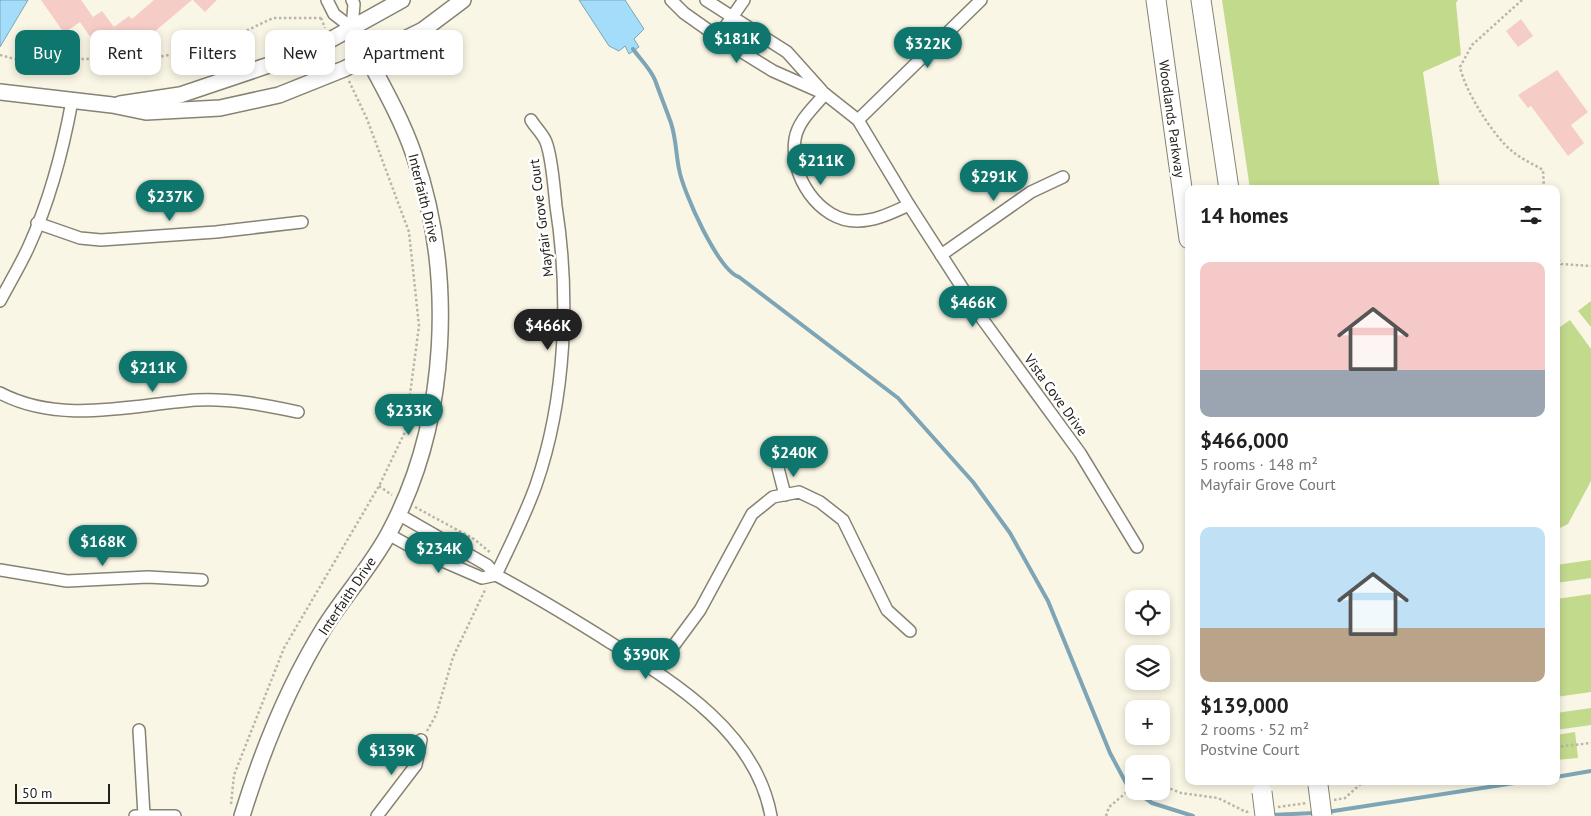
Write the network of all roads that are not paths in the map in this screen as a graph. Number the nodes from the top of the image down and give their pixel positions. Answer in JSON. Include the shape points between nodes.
{"nodes":[{"id":1,"x":327,"y":0,"type":"edge"},
{"id":2,"x":352,"y":0,"type":"edge"},
{"id":3,"x":402,"y":0,"type":"edge"},
{"id":4,"x":463,"y":0,"type":"edge"},
{"id":5,"x":671,"y":0,"type":"edge"},
{"id":6,"x":706,"y":0,"type":"edge"},
{"id":7,"x":744,"y":0,"type":"edge"},
{"id":8,"x":981,"y":0,"type":"edge"},
{"id":9,"x":1156,"y":0,"type":"edge"},
{"id":10,"x":1201,"y":0,"type":"edge"},
{"id":11,"x":732,"y":18,"type":"junction"},
{"id":12,"x":352,"y":28,"type":"junction"},
{"id":13,"x":423,"y":30,"type":"edge"},
{"id":14,"x":718,"y":37,"type":"junction"},
{"id":15,"x":345,"y":69,"type":"edge"},
{"id":16,"x":375,"y":75,"type":"edge"},
{"id":17,"x":0,"y":92,"type":"edge"},
{"id":18,"x":825,"y":94,"type":"junction"},
{"id":19,"x":72,"y":101,"type":"junction"},
{"id":20,"x":112,"y":106,"type":"junction"},
{"id":21,"x":531,"y":120,"type":"dead end"},
{"id":22,"x":858,"y":120,"type":"junction"},
{"id":23,"x":1063,"y":177,"type":"dead end"},
{"id":24,"x":1228,"y":185,"type":"edge"},
{"id":25,"x":909,"y":205,"type":"junction"},
{"id":26,"x":1185,"y":210,"type":"edge"},
{"id":27,"x":302,"y":222,"type":"dead end"},
{"id":28,"x":37,"y":223,"type":"junction"},
{"id":29,"x":941,"y":256,"type":"junction"},
{"id":30,"x":0,"y":301,"type":"edge"},
{"id":31,"x":0,"y":393,"type":"edge"},
{"id":32,"x":298,"y":412,"type":"dead end"},
{"id":33,"x":778,"y":468,"type":"dead end"},
{"id":34,"x":785,"y":495,"type":"junction"},
{"id":35,"x":400,"y":508,"type":"junction"},
{"id":36,"x":388,"y":534,"type":"junction"},
{"id":37,"x":1137,"y":547,"type":"dead end"},
{"id":38,"x":0,"y":570,"type":"edge"},
{"id":39,"x":496,"y":575,"type":"junction"},
{"id":40,"x":202,"y":580,"type":"dead end"},
{"id":41,"x":910,"y":631,"type":"dead end"},
{"id":42,"x":656,"y":670,"type":"junction"},
{"id":43,"x":139,"y":730,"type":"dead end"},
{"id":44,"x":422,"y":740,"type":"road end"},
{"id":45,"x":1318,"y":785,"type":"edge"},
{"id":46,"x":1262,"y":787,"type":"edge"},
{"id":47,"x":236,"y":812,"type":"edge"},
{"id":48,"x":139,"y":816,"type":"edge"},
{"id":49,"x":176,"y":816,"type":"edge"},
{"id":50,"x":377,"y":816,"type":"edge"},
{"id":51,"x":771,"y":816,"type":"edge"},
{"id":52,"x":1266,"y":816,"type":"edge"},
{"id":53,"x":1322,"y":816,"type":"edge"}],
"edges":[{"from":1,"to":12,"type":"street","via":[[334,14]]},
{"from":2,"to":12,"type":"street"},
{"from":3,"to":12,"type":"street"},
{"from":4,"to":13,"type":"street"},
{"from":5,"to":14,"type":"street","name":"Vista Cove Drive"},
{"from":6,"to":11,"type":"street","name":"Vista Cove Drive"},
{"from":7,"to":11,"type":"street"},
{"from":8,"to":22,"type":"street"},
{"from":9,"to":26,"type":"main road","name":"Woodlands Parkway"},
{"from":10,"to":24,"type":"main road"},
{"from":11,"to":14,"type":"street"},
{"from":11,"to":18,"type":"street","name":"Vista Cove Drive","via":[[787,52]]},
{"from":12,"to":20,"type":"street","via":[[330,40],[214,85],[180,95]]},
{"from":14,"to":18,"type":"street","name":"Vista Cove Drive","via":[[773,71]]},
{"from":15,"to":20,"type":"street","via":[[279,95],[220,108],[146,112]]},
{"from":16,"to":35,"type":"street","name":"Interfaith Drive","via":[[406,137],[422,179],[440,280],[441,317],[432,399],[423,445]]},
{"from":17,"to":19,"type":"street"},
{"from":18,"to":22,"type":"street","name":"Vista Cove Drive"},
{"from":18,"to":25,"type":"street","via":[[801,122],[795,139],[798,171],[815,200],[840,219],[857,222],[878,218]]},
{"from":19,"to":20,"type":"street"},
{"from":19,"to":28,"type":"street","via":[[63,150]]},
{"from":21,"to":39,"type":"street","name":"Mayfair Grove Court","via":[[546,142],[558,218],[564,285],[563,330],[549,435],[536,483]]},
{"from":22,"to":25,"type":"street","name":"Vista Cove Drive"},
{"from":23,"to":29,"type":"street","via":[[1031,192]]},
{"from":25,"to":29,"type":"street","name":"Vista Cove Drive"},
{"from":27,"to":28,"type":"street","via":[[101,240],[80,238]]},
{"from":28,"to":30,"type":"street","via":[[29,246]]},
{"from":29,"to":37,"type":"street","name":"Vista Cove Drive","via":[[1080,453]]},
{"from":31,"to":32,"type":"street","via":[[25,403],[66,410],[130,409],[196,400],[227,400]]},
{"from":33,"to":34,"type":"street"},
{"from":34,"to":41,"type":"street","via":[[799,492],[820,502],[843,520],[887,610]]},
{"from":34,"to":42,"type":"street","via":[[773,497],[752,514],[700,610]]},
{"from":35,"to":36,"type":"street","name":"Interfaith Drive"},
{"from":35,"to":39,"type":"street","via":[[487,565]]},
{"from":36,"to":39,"type":"street","via":[[482,578]]},
{"from":36,"to":47,"type":"street","name":"Interfaith Drive","via":[[328,622],[300,670],[251,788]]},
{"from":38,"to":40,"type":"street","via":[[67,581],[148,577]]},
{"from":39,"to":42,"type":"street"},
{"from":42,"to":51,"type":"street","via":[[707,710],[741,747],[763,784]]},
{"from":43,"to":48,"type":"street"},
{"from":44,"to":50,"type":"street","via":[[416,765]]},
{"from":45,"to":53,"type":"main road","bridge":true},
{"from":46,"to":52,"type":"main road","bridge":true},
{"from":48,"to":49,"type":"street"}]}
